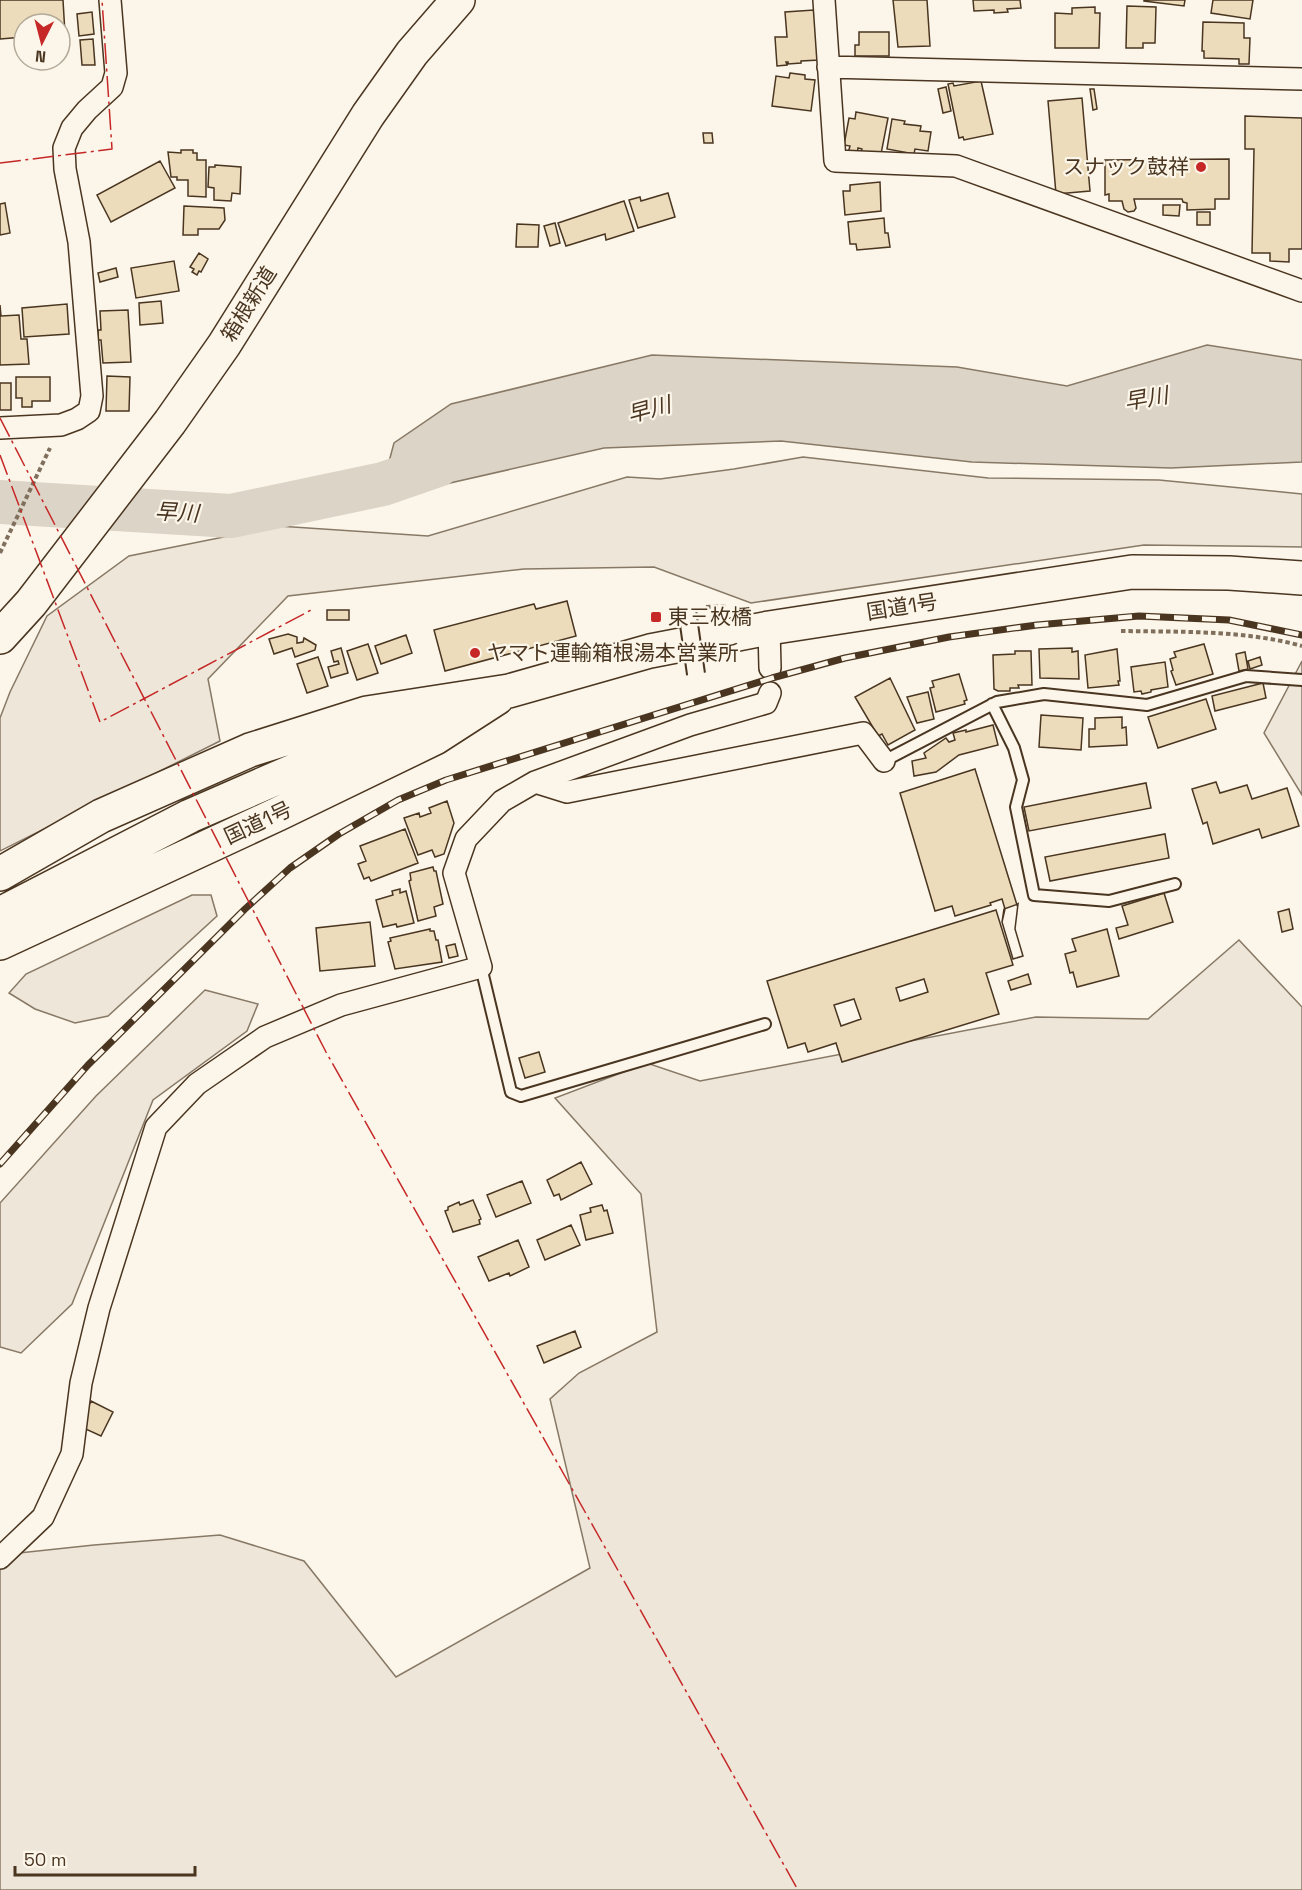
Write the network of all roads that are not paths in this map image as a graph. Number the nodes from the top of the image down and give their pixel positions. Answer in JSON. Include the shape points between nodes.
{"nodes":[{"id":1,"x":110,"y":0,"type":"edge"},
{"id":2,"x":458,"y":0,"type":"edge"},
{"id":3,"x":824,"y":0,"type":"edge"},
{"id":4,"x":828,"y":67,"type":"junction"},
{"id":5,"x":1302,"y":79,"type":"edge"},
{"id":6,"x":1302,"y":291,"type":"edge"},
{"id":7,"x":0,"y":428,"type":"edge"},
{"id":8,"x":1302,"y":578,"type":"edge"},
{"id":9,"x":31,"y":603,"type":"junction"},
{"id":10,"x":687,"y":609,"type":"dead end"},
{"id":11,"x":769,"y":628,"type":"junction"},
{"id":12,"x":0,"y":637,"type":"edge"},
{"id":13,"x":0,"y":653,"type":"edge"},
{"id":14,"x":770,"y":668,"type":"dead end"},
{"id":15,"x":696,"y":674,"type":"dead end"},
{"id":16,"x":1302,"y":680,"type":"edge"},
{"id":17,"x":509,"y":691,"type":"junction"},
{"id":18,"x":771,"y":693,"type":"dead end"},
{"id":19,"x":992,"y":704,"type":"junction"},
{"id":20,"x":884,"y":761,"type":"joint"},
{"id":21,"x":535,"y":782,"type":"junction"},
{"id":22,"x":0,"y":874,"type":"edge"},
{"id":23,"x":1175,"y":884,"type":"dead end"},
{"id":24,"x":0,"y":914,"type":"edge"},
{"id":25,"x":0,"y":943,"type":"edge"},
{"id":26,"x":481,"y":967,"type":"junction"},
{"id":27,"x":765,"y":1024,"type":"dead end"},
{"id":28,"x":0,"y":1558,"type":"edge"}],
"edges":[{"from":1,"to":7,"type":"street","via":[[116,73],[112,87],[72,128],[64,148],[79,242],[92,396],[89,411],[61,424]]},
{"from":2,"to":9,"type":"highway","name":"箱根新道","via":[[412,53],[369,115],[224,345],[170,422]]},
{"from":3,"to":4,"type":"street"},
{"from":4,"to":5,"type":"street"},
{"from":4,"to":6,"type":"street","via":[[835,161],[956,166]]},
{"from":8,"to":11,"type":"highway","name":"国道1号","via":[[1132,572]]},
{"from":9,"to":12,"type":"highway"},
{"from":9,"to":13,"type":"highway"},
{"from":10,"to":15,"type":"street","bridge":true},
{"from":11,"to":14,"type":"street"},
{"from":11,"to":17,"type":"highway","name":"国道1号","via":[[650,651]]},
{"from":16,"to":19,"type":"lane","via":[[1246,676],[1147,705],[1044,694]]},
{"from":17,"to":22,"type":"highway","name":"国道1号","via":[[368,713],[250,750],[101,816]]},
{"from":17,"to":24,"type":"highway","via":[[300,768],[190,816]]},
{"from":17,"to":25,"type":"highway","name":"国道1号","via":[[435,738]]},
{"from":18,"to":21,"type":"street","via":[[766,703],[690,725]]},
{"from":19,"to":20,"type":"lane"},
{"from":19,"to":23,"type":"lane","via":[[1014,748],[1023,780],[1016,807],[1034,895],[1109,901]]},
{"from":20,"to":21,"type":"street","via":[[863,733],[567,792]]},
{"from":21,"to":26,"type":"street","via":[[502,801],[466,839],[454,873]]},
{"from":26,"to":27,"type":"lane","via":[[511,1092],[521,1096]]},
{"from":26,"to":28,"type":"street","via":[[341,1005],[265,1037],[197,1084],[156,1127],[99,1308],[81,1383],[72,1454],[43,1517]]}]}
